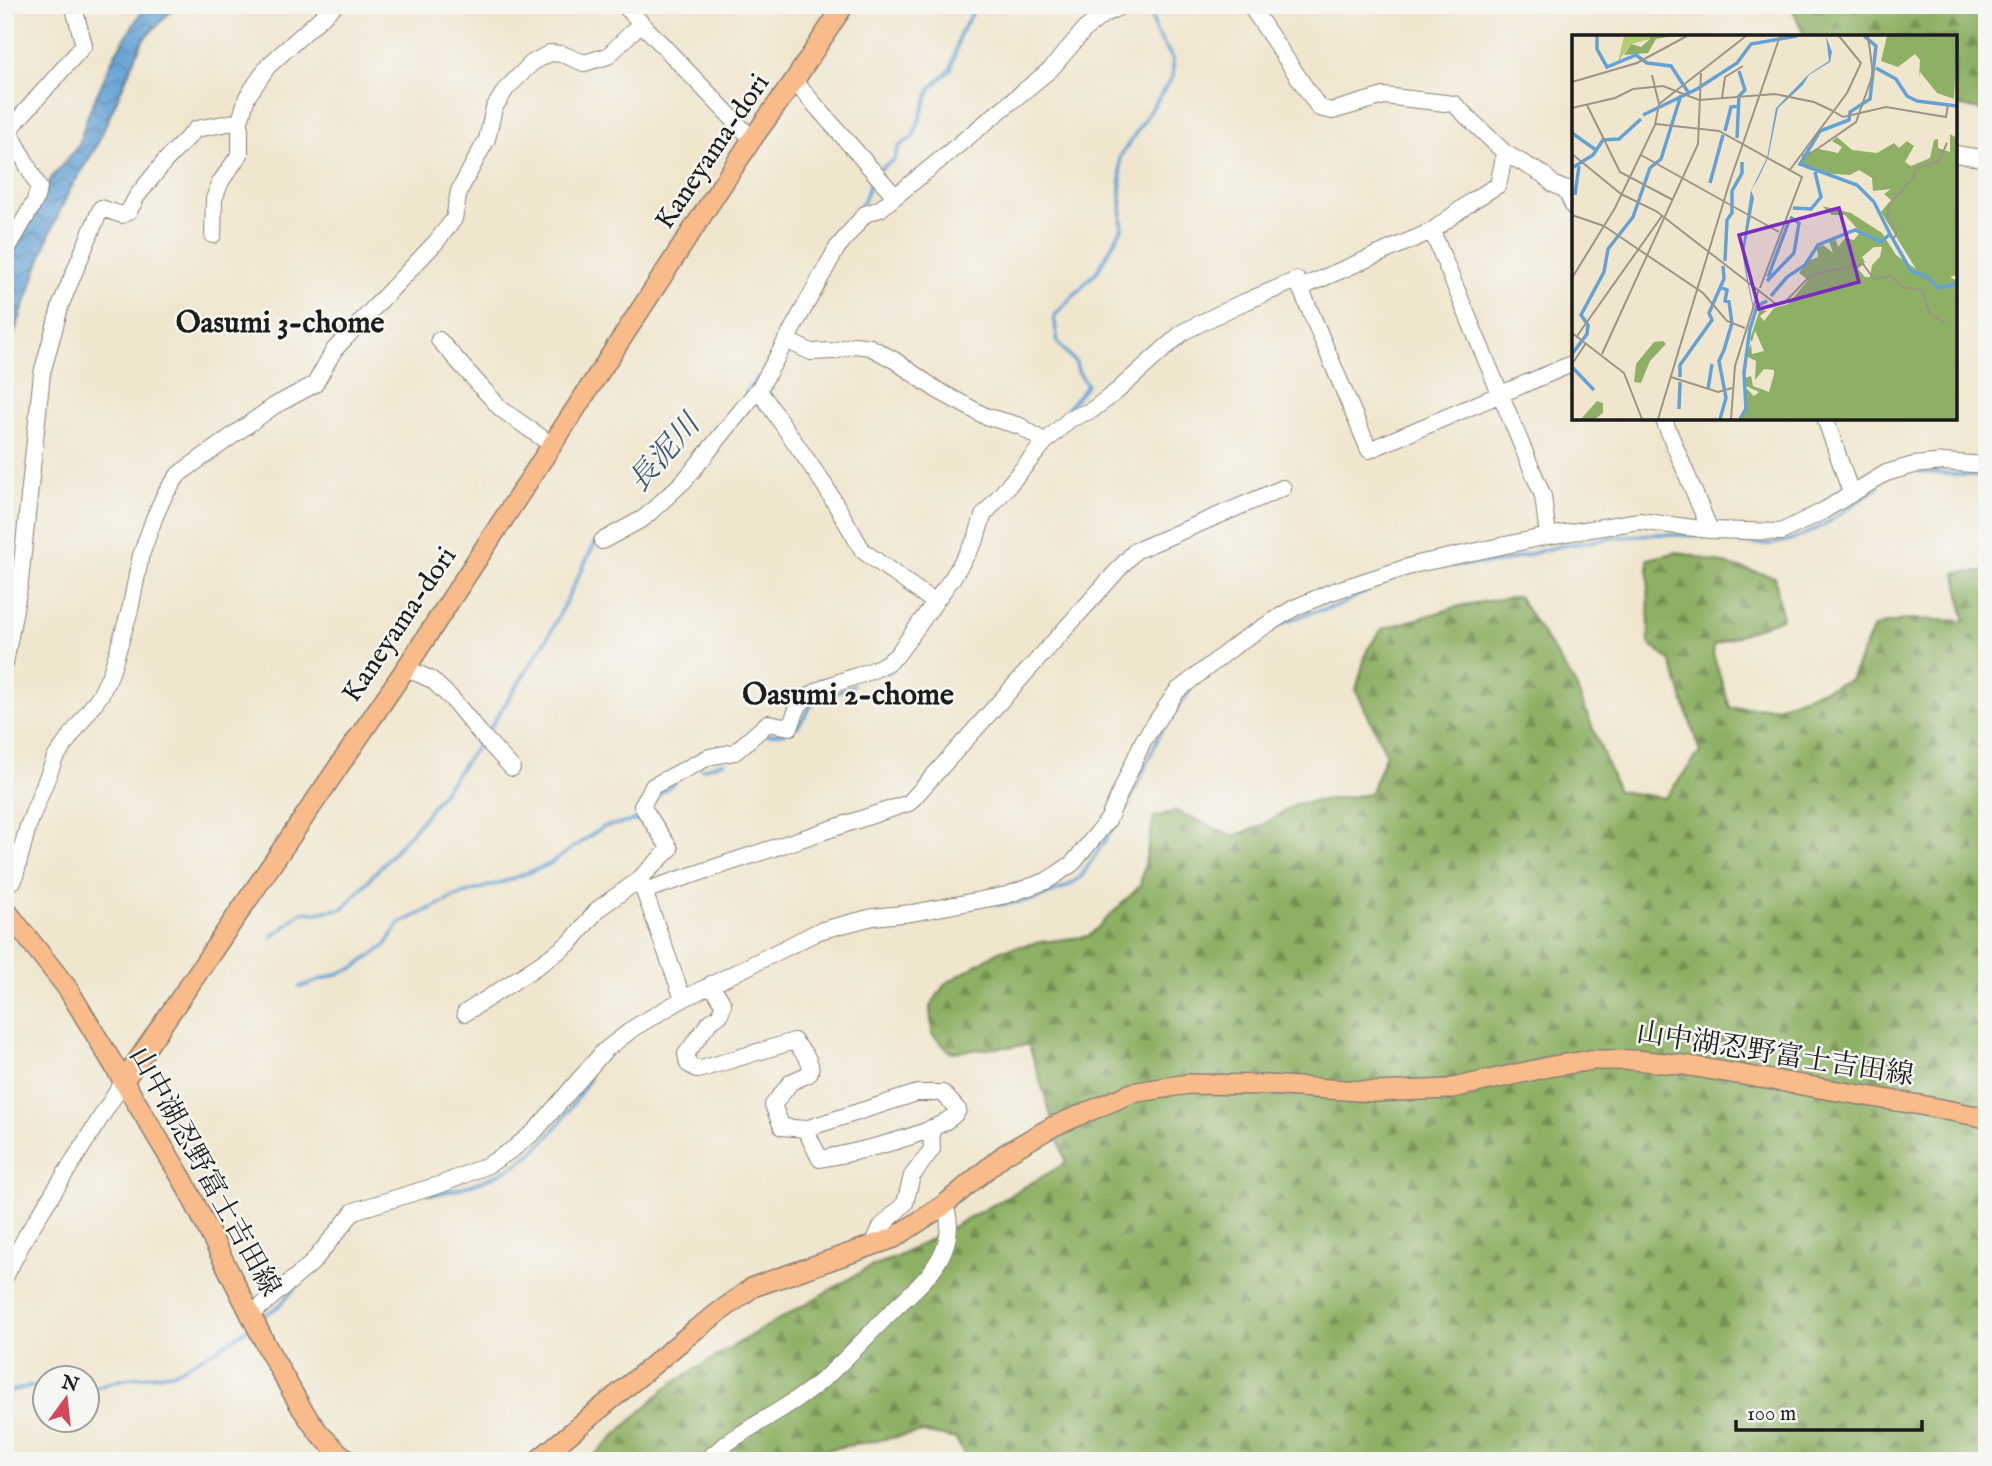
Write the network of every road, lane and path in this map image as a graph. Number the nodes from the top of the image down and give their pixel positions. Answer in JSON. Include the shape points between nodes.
{"nodes":[{"id":1,"x":73,"y":5,"type":"edge"},
{"id":2,"x":335,"y":5,"type":"edge"},
{"id":3,"x":624,"y":5,"type":"edge"},
{"id":4,"x":844,"y":5,"type":"edge"},
{"id":5,"x":1123,"y":5,"type":"edge"},
{"id":6,"x":1250,"y":5,"type":"edge"},
{"id":7,"x":1977,"y":5,"type":"edge"},
{"id":8,"x":1987,"y":10,"type":"edge"},
{"id":9,"x":640,"y":24,"type":"junction"},
{"id":10,"x":794,"y":81,"type":"junction"},
{"id":11,"x":240,"y":121,"type":"junction"},
{"id":12,"x":7,"y":125,"type":"edge"},
{"id":13,"x":752,"y":139,"type":"junction"},
{"id":14,"x":1506,"y":153,"type":"junction"},
{"id":15,"x":1957,"y":154,"type":"edge"},
{"id":16,"x":1987,"y":159,"type":"edge"},
{"id":17,"x":1570,"y":189,"type":"edge"},
{"id":18,"x":895,"y":195,"type":"junction"},
{"id":19,"x":1432,"y":231,"type":"junction"},
{"id":20,"x":213,"y":236,"type":"dead end"},
{"id":21,"x":5,"y":253,"type":"edge"},
{"id":22,"x":1300,"y":288,"type":"junction"},
{"id":23,"x":786,"y":340,"type":"junction"},
{"id":24,"x":439,"y":341,"type":"dead end"},
{"id":25,"x":1572,"y":364,"type":"edge"},
{"id":26,"x":758,"y":389,"type":"junction"},
{"id":27,"x":1500,"y":394,"type":"junction"},
{"id":28,"x":1664,"y":420,"type":"edge"},
{"id":29,"x":1826,"y":420,"type":"edge"},
{"id":30,"x":1045,"y":442,"type":"junction"},
{"id":31,"x":552,"y":445,"type":"junction"},
{"id":32,"x":1987,"y":465,"type":"edge"},
{"id":33,"x":1283,"y":488,"type":"dead end"},
{"id":34,"x":1852,"y":493,"type":"junction"},
{"id":35,"x":1710,"y":530,"type":"junction"},
{"id":36,"x":1548,"y":536,"type":"junction"},
{"id":37,"x":602,"y":541,"type":"dead end"},
{"id":38,"x":934,"y":602,"type":"junction"},
{"id":39,"x":5,"y":663,"type":"edge"},
{"id":40,"x":406,"y":668,"type":"junction"},
{"id":41,"x":512,"y":768,"type":"dead end"},
{"id":42,"x":5,"y":883,"type":"edge"},
{"id":43,"x":640,"y":886,"type":"junction"},
{"id":44,"x":5,"y":909,"type":"edge"},
{"id":45,"x":711,"y":984,"type":"junction"},
{"id":46,"x":683,"y":999,"type":"junction"},
{"id":47,"x":465,"y":1013,"type":"dead end"},
{"id":48,"x":123,"y":1082,"type":"junction"},
{"id":49,"x":1987,"y":1118,"type":"edge"},
{"id":50,"x":931,"y":1128,"type":"junction"},
{"id":51,"x":804,"y":1129,"type":"junction"},
{"id":52,"x":944,"y":1205,"type":"junction"},
{"id":53,"x":873,"y":1245,"type":"junction"},
{"id":54,"x":5,"y":1277,"type":"edge"},
{"id":55,"x":252,"y":1314,"type":"junction"},
{"id":56,"x":351,"y":1461,"type":"edge"},
{"id":57,"x":537,"y":1461,"type":"edge"},
{"id":58,"x":706,"y":1461,"type":"edge"}],
"edges":[{"from":1,"to":12,"type":"street","via":[[84,45]]},
{"from":2,"to":11,"type":"street","via":[[268,66],[247,97]]},
{"from":3,"to":9,"type":"street"},
{"from":4,"to":10,"type":"main road","name":"Kaneyama-dori"},
{"from":5,"to":18,"type":"street","via":[[1085,29],[1051,69]]},
{"from":6,"to":14,"type":"street","via":[[1319,108],[1332,111],[1384,96],[1454,104]]},
{"from":7,"to":8,"type":"street"},
{"from":9,"to":13,"type":"street"},
{"from":9,"to":42,"type":"street","via":[[608,56],[584,63],[550,53],[532,63],[494,108],[487,139],[459,191],[454,219],[334,350],[315,384],[274,406],[179,474],[165,494],[141,555],[111,673],[55,758],[28,826],[14,880]]},
{"from":10,"to":13,"type":"main road","name":"Kaneyama-dori"},
{"from":10,"to":18,"type":"street"},
{"from":11,"to":20,"type":"street","via":[[240,154],[214,199]]},
{"from":11,"to":39,"type":"street","via":[[196,129],[166,160],[129,211],[122,215],[101,208],[61,304],[42,373],[20,582]]},
{"from":12,"to":21,"type":"street","via":[[39,188]]},
{"from":13,"to":31,"type":"main road","name":"Kaneyama-dori"},
{"from":14,"to":17,"type":"street"},
{"from":14,"to":19,"type":"street","via":[[1498,185]]},
{"from":15,"to":16,"type":"street"},
{"from":18,"to":23,"type":"street","via":[[880,209],[865,214],[837,248]]},
{"from":19,"to":22,"type":"street"},
{"from":19,"to":27,"type":"street"},
{"from":22,"to":27,"type":"street","via":[[1369,450]]},
{"from":22,"to":30,"type":"street","via":[[1297,280],[1183,332],[1116,392],[1070,419]]},
{"from":23,"to":26,"type":"street"},
{"from":23,"to":30,"type":"street","via":[[811,352],[870,347],[985,416],[1020,426]]},
{"from":24,"to":31,"type":"street","via":[[501,409]]},
{"from":25,"to":27,"type":"street"},
{"from":26,"to":37,"type":"street","via":[[685,480],[644,519]]},
{"from":26,"to":38,"type":"street","via":[[863,551]]},
{"from":27,"to":36,"type":"street","via":[[1543,496]]},
{"from":28,"to":35,"type":"street"},
{"from":29,"to":34,"type":"street"},
{"from":30,"to":38,"type":"street","via":[[983,516],[976,539]]},
{"from":31,"to":40,"type":"main road","name":"Kaneyama-dori"},
{"from":32,"to":34,"type":"street","via":[[1914,465],[1886,473]]},
{"from":33,"to":43,"type":"street","via":[[1135,551],[909,803]]},
{"from":34,"to":35,"type":"street","via":[[1781,531]]},
{"from":35,"to":36,"type":"street","via":[[1639,521]]},
{"from":36,"to":45,"type":"street","via":[[1374,577],[1294,608],[1241,641],[1177,691],[1143,741],[1108,820],[1073,863],[1046,881],[1007,895],[873,917],[819,931]]},
{"from":38,"to":43,"type":"street","via":[[888,664],[828,685],[800,703],[790,727],[768,723],[735,752],[709,757],[653,786],[642,806],[670,849]]},
{"from":40,"to":41,"type":"street","via":[[432,680]]},
{"from":40,"to":48,"type":"main road","name":"Kaneyama-dori"},
{"from":43,"to":46,"type":"street"},
{"from":43,"to":47,"type":"street","via":[[598,909],[571,942]]},
{"from":44,"to":48,"type":"main road","name":"山中湖忍野富士吉田線","via":[[68,989]]},
{"from":45,"to":46,"type":"street"},
{"from":45,"to":51,"type":"street","via":[[723,1004],[720,1016],[709,1023],[686,1054],[688,1064],[698,1070],[794,1041],[812,1069],[791,1082],[773,1105],[782,1127]]},
{"from":46,"to":55,"type":"street","via":[[604,1051],[535,1131],[513,1149],[442,1184],[354,1211],[312,1263]]},
{"from":48,"to":54,"type":"street","name":"Kaneyama-dori"},
{"from":48,"to":55,"type":"main road","name":"山中湖忍野富士吉田線","via":[[183,1180]]},
{"from":49,"to":52,"type":"main road","name":"山中湖忍野富士吉田線","via":[[1634,1060],[1580,1062],[1448,1089],[1375,1093],[1188,1084],[1132,1093],[1052,1127],[1005,1154]]},
{"from":50,"to":51,"type":"street","via":[[820,1159]]},
{"from":50,"to":51,"type":"street","via":[[954,1118],[958,1110],[943,1093],[917,1093]]},
{"from":50,"to":53,"type":"street","via":[[932,1150],[912,1176],[905,1203],[881,1227]]},
{"from":52,"to":53,"type":"main road","name":"山中湖忍野富士吉田線","via":[[894,1238]]},
{"from":52,"to":58,"type":"street","via":[[948,1233],[932,1270],[829,1374]]},
{"from":53,"to":57,"type":"main road","name":"山中湖忍野富士吉田線","via":[[753,1287]]},
{"from":55,"to":56,"type":"main road","name":"山中湖忍野富士吉田線","via":[[302,1409],[319,1433]]}]}
